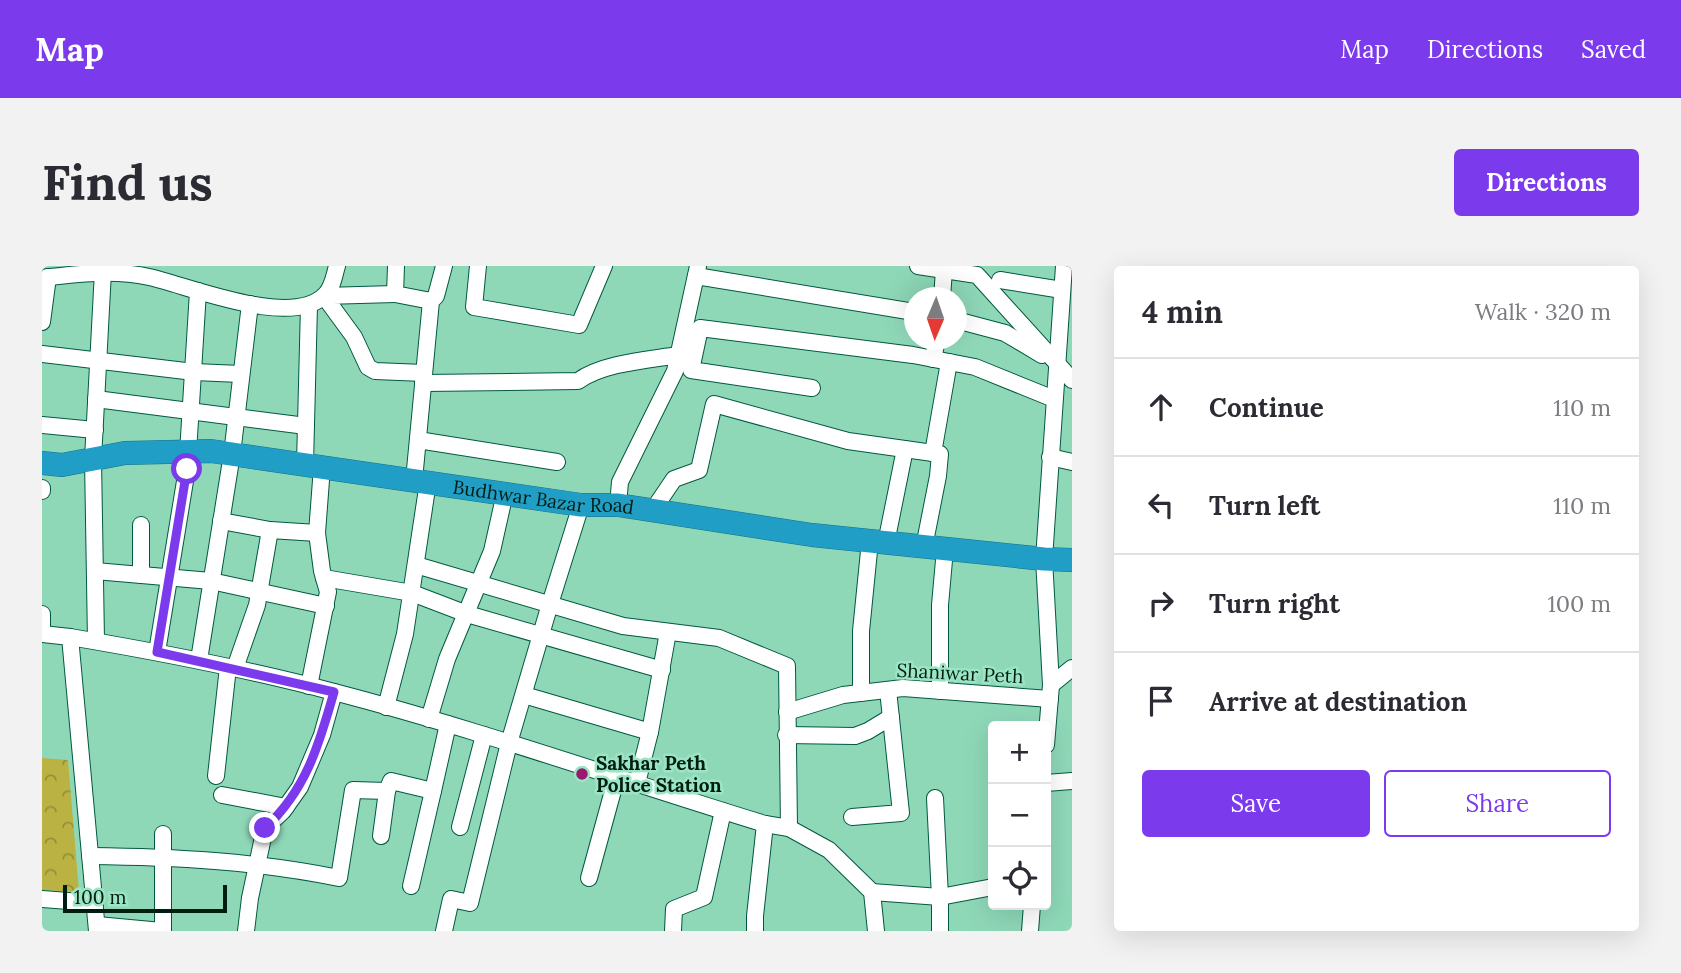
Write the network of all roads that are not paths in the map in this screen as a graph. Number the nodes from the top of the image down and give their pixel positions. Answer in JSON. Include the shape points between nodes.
{"nodes":[{"id":1,"x":172,"y":266,"type":"edge"},
{"id":2,"x":337,"y":266,"type":"edge"},
{"id":3,"x":396,"y":266,"type":"edge"},
{"id":4,"x":444,"y":266,"type":"edge"},
{"id":5,"x":478,"y":266,"type":"edge"},
{"id":6,"x":604,"y":266,"type":"edge"},
{"id":7,"x":918,"y":266,"type":"edge"},
{"id":8,"x":1064,"y":266,"type":"edge"},
{"id":9,"x":955,"y":270,"type":"edge"},
{"id":10,"x":103,"y":271,"type":"junction"},
{"id":11,"x":697,"y":271,"type":"edge"},
{"id":12,"x":1009,"y":276,"type":"edge"},
{"id":13,"x":45,"y":278,"type":"edge"},
{"id":14,"x":168,"y":283,"type":"junction"},
{"id":15,"x":947,"y":287,"type":"edge"},
{"id":16,"x":1062,"y":290,"type":"junction"},
{"id":17,"x":198,"y":291,"type":"junction"},
{"id":18,"x":395,"y":294,"type":"junction"},
{"id":19,"x":324,"y":296,"type":"junction"},
{"id":20,"x":431,"y":301,"type":"junction"},
{"id":21,"x":250,"y":304,"type":"junction"},
{"id":22,"x":309,"y":305,"type":"junction"},
{"id":23,"x":904,"y":310,"type":"edge"},
{"id":24,"x":42,"y":322,"type":"edge"},
{"id":25,"x":967,"y":323,"type":"edge"},
{"id":26,"x":939,"y":350,"type":"edge"},
{"id":27,"x":42,"y":354,"type":"edge"},
{"id":28,"x":678,"y":355,"type":"junction"},
{"id":29,"x":98,"y":360,"type":"junction"},
{"id":30,"x":941,"y":360,"type":"junction"},
{"id":31,"x":1056,"y":364,"type":"junction"},
{"id":32,"x":194,"y":372,"type":"junction"},
{"id":33,"x":242,"y":374,"type":"junction"},
{"id":34,"x":424,"y":378,"type":"junction"},
{"id":35,"x":1072,"y":380,"type":"edge"},
{"id":36,"x":812,"y":388,"type":"dead end"},
{"id":37,"x":96,"y":399,"type":"junction"},
{"id":38,"x":1054,"y":399,"type":"junction"},
{"id":39,"x":191,"y":412,"type":"junction"},
{"id":40,"x":236,"y":417,"type":"junction"},
{"id":41,"x":42,"y":425,"type":"edge"},
{"id":42,"x":306,"y":426,"type":"junction"},
{"id":43,"x":95,"y":430,"type":"junction"},
{"id":44,"x":418,"y":440,"type":"junction"},
{"id":45,"x":905,"y":449,"type":"junction"},
{"id":46,"x":188,"y":451,"type":"junction"},
{"id":47,"x":933,"y":453,"type":"junction"},
{"id":48,"x":232,"y":454,"type":"junction"},
{"id":49,"x":1050,"y":457,"type":"junction"},
{"id":50,"x":93,"y":459,"type":"junction"},
{"id":51,"x":557,"y":462,"type":"dead end"},
{"id":52,"x":1072,"y":462,"type":"edge"},
{"id":53,"x":42,"y":463,"type":"edge"},
{"id":54,"x":313,"y":466,"type":"junction"},
{"id":55,"x":421,"y":481,"type":"junction"},
{"id":56,"x":505,"y":494,"type":"junction"},
{"id":57,"x":582,"y":505,"type":"junction"},
{"id":58,"x":618,"y":505,"type":"junction"},
{"id":59,"x":653,"y":510,"type":"junction"},
{"id":60,"x":221,"y":521,"type":"junction"},
{"id":61,"x":141,"y":525,"type":"dead end"},
{"id":62,"x":270,"y":530,"type":"junction"},
{"id":63,"x":317,"y":533,"type":"junction"},
{"id":64,"x":878,"y":542,"type":"junction"},
{"id":65,"x":934,"y":548,"type":"junction"},
{"id":66,"x":1044,"y":559,"type":"junction"},
{"id":67,"x":1072,"y":560,"type":"edge"},
{"id":68,"x":416,"y":565,"type":"junction"},
{"id":69,"x":95,"y":571,"type":"junction"},
{"id":70,"x":141,"y":575,"type":"junction"},
{"id":71,"x":169,"y":577,"type":"junction"},
{"id":72,"x":324,"y":578,"type":"junction"},
{"id":73,"x":211,"y":581,"type":"junction"},
{"id":74,"x":480,"y":583,"type":"junction"},
{"id":75,"x":259,"y":591,"type":"junction"},
{"id":76,"x":412,"y":593,"type":"junction"},
{"id":77,"x":550,"y":604,"type":"junction"},
{"id":78,"x":326,"y":606,"type":"junction"},
{"id":79,"x":42,"y":614,"type":"edge"},
{"id":80,"x":467,"y":614,"type":"junction"},
{"id":81,"x":668,"y":632,"type":"junction"},
{"id":82,"x":42,"y":634,"type":"edge"},
{"id":83,"x":542,"y":636,"type":"junction"},
{"id":84,"x":70,"y":637,"type":"junction"},
{"id":85,"x":96,"y":641,"type":"junction"},
{"id":86,"x":157,"y":652,"type":"junction"},
{"id":87,"x":199,"y":660,"type":"junction"},
{"id":88,"x":231,"y":667,"type":"junction"},
{"id":89,"x":1072,"y":668,"type":"edge"},
{"id":90,"x":662,"y":670,"type":"junction"},
{"id":91,"x":309,"y":686,"type":"junction"},
{"id":92,"x":888,"y":690,"type":"junction"},
{"id":93,"x":940,"y":691,"type":"junction"},
{"id":94,"x":334,"y":692,"type":"junction"},
{"id":95,"x":1050,"y":692,"type":"junction"},
{"id":96,"x":861,"y":693,"type":"junction"},
{"id":97,"x":524,"y":695,"type":"junction"},
{"id":98,"x":386,"y":707,"type":"junction"},
{"id":99,"x":787,"y":712,"type":"junction"},
{"id":100,"x":891,"y":717,"type":"junction"},
{"id":101,"x":429,"y":719,"type":"junction"},
{"id":102,"x":1048,"y":721,"type":"edge"},
{"id":103,"x":448,"y":724,"type":"junction"},
{"id":104,"x":650,"y":732,"type":"junction"},
{"id":105,"x":786,"y":735,"type":"junction"},
{"id":106,"x":484,"y":736,"type":"junction"},
{"id":107,"x":509,"y":743,"type":"junction"},
{"id":108,"x":216,"y":776,"type":"dead end"},
{"id":109,"x":617,"y":776,"type":"junction"},
{"id":110,"x":1072,"y":781,"type":"edge"},
{"id":111,"x":637,"y":783,"type":"junction"},
{"id":112,"x":1051,"y":783,"type":"edge"},
{"id":113,"x":387,"y":791,"type":"junction"},
{"id":114,"x":433,"y":791,"type":"junction"},
{"id":115,"x":222,"y":795,"type":"dead end"},
{"id":116,"x":935,"y":798,"type":"dead end"},
{"id":117,"x":286,"y":807,"type":"junction"},
{"id":118,"x":723,"y":811,"type":"junction"},
{"id":119,"x":852,"y":817,"type":"dead end"},
{"id":120,"x":765,"y":824,"type":"junction"},
{"id":121,"x":460,"y":827,"type":"dead end"},
{"id":122,"x":789,"y":828,"type":"junction"},
{"id":123,"x":163,"y":834,"type":"dead end"},
{"id":124,"x":381,"y":836,"type":"dead end"},
{"id":125,"x":90,"y":856,"type":"junction"},
{"id":126,"x":163,"y":857,"type":"junction"},
{"id":127,"x":257,"y":864,"type":"junction"},
{"id":128,"x":589,"y":878,"type":"dead end"},
{"id":129,"x":411,"y":887,"type":"dead end"},
{"id":130,"x":988,"y":888,"type":"edge"},
{"id":131,"x":872,"y":892,"type":"junction"},
{"id":132,"x":940,"y":897,"type":"junction"},
{"id":133,"x":42,"y":900,"type":"edge"},
{"id":134,"x":94,"y":903,"type":"junction"},
{"id":135,"x":1032,"y":910,"type":"edge"},
{"id":136,"x":97,"y":928,"type":"edge"},
{"id":137,"x":163,"y":931,"type":"edge"},
{"id":138,"x":246,"y":931,"type":"edge"},
{"id":139,"x":444,"y":931,"type":"edge"},
{"id":140,"x":673,"y":931,"type":"edge"},
{"id":141,"x":755,"y":931,"type":"edge"},
{"id":142,"x":876,"y":931,"type":"edge"},
{"id":143,"x":940,"y":931,"type":"edge"},
{"id":144,"x":1030,"y":931,"type":"edge"}],
"edges":[{"from":1,"to":14,"type":"street"},
{"from":2,"to":19,"type":"street"},
{"from":3,"to":18,"type":"street"},
{"from":4,"to":20,"type":"street"},
{"from":5,"to":6,"type":"street","via":[[474,307],[579,325]]},
{"from":7,"to":9,"type":"street"},
{"from":8,"to":16,"type":"street"},
{"from":9,"to":15,"type":"street"},
{"from":9,"to":31,"type":"street","via":[[977,275]]},
{"from":10,"to":13,"type":"street"},
{"from":10,"to":14,"type":"street"},
{"from":10,"to":29,"type":"street"},
{"from":11,"to":23,"type":"street"},
{"from":11,"to":28,"type":"street"},
{"from":12,"to":16,"type":"street"},
{"from":13,"to":24,"type":"street"},
{"from":14,"to":17,"type":"street"},
{"from":16,"to":31,"type":"street"},
{"from":17,"to":21,"type":"street"},
{"from":17,"to":32,"type":"street"},
{"from":18,"to":19,"type":"street"},
{"from":18,"to":20,"type":"street"},
{"from":19,"to":22,"type":"street"},
{"from":19,"to":34,"type":"street","via":[[354,337],[368,367]]},
{"from":20,"to":34,"type":"street"},
{"from":21,"to":22,"type":"street","via":[[289,309]]},
{"from":21,"to":33,"type":"street"},
{"from":22,"to":42,"type":"street"},
{"from":25,"to":31,"type":"street","via":[[1005,333]]},
{"from":26,"to":30,"type":"street"},
{"from":27,"to":29,"type":"street"},
{"from":28,"to":34,"type":"street","via":[[588,374],[579,381]]},
{"from":28,"to":58,"type":"street","via":[[675,371],[620,482]]},
{"from":29,"to":32,"type":"street"},
{"from":29,"to":37,"type":"street"},
{"from":30,"to":36,"type":"street","via":[[700,328],[691,370]]},
{"from":30,"to":38,"type":"street","via":[[975,368]]},
{"from":30,"to":47,"type":"street"},
{"from":31,"to":35,"type":"street"},
{"from":31,"to":38,"type":"street"},
{"from":32,"to":33,"type":"street"},
{"from":32,"to":39,"type":"street"},
{"from":33,"to":40,"type":"street"},
{"from":34,"to":44,"type":"street"},
{"from":37,"to":39,"type":"street"},
{"from":37,"to":43,"type":"street"},
{"from":38,"to":49,"type":"street"},
{"from":39,"to":40,"type":"street"},
{"from":39,"to":46,"type":"street"},
{"from":40,"to":42,"type":"street"},
{"from":40,"to":48,"type":"street"},
{"from":41,"to":43,"type":"street"},
{"from":42,"to":54,"type":"street"},
{"from":43,"to":50,"type":"street"},
{"from":44,"to":51,"type":"street"},
{"from":44,"to":55,"type":"street"},
{"from":45,"to":47,"type":"street"},
{"from":45,"to":59,"type":"street","via":[[849,441],[714,404],[699,470],[674,479]]},
{"from":45,"to":64,"type":"street"},
{"from":46,"to":48,"type":"highway","name":"Budhwar Bazar Road"},
{"from":46,"to":50,"type":"highway","name":"Budhwar Bazar Road"},
{"from":46,"to":71,"type":"street"},
{"from":47,"to":65,"type":"street","via":[[940,454]]},
{"from":48,"to":54,"type":"highway","name":"Budhwar Bazar Road"},
{"from":48,"to":60,"type":"street"},
{"from":49,"to":52,"type":"street"},
{"from":49,"to":66,"type":"street"},
{"from":50,"to":53,"type":"highway","name":"Budhwar Bazar Road","via":[[62,465]]},
{"from":50,"to":69,"type":"street"},
{"from":54,"to":55,"type":"highway","name":"Budhwar Bazar Road"},
{"from":54,"to":63,"type":"street"},
{"from":55,"to":56,"type":"highway","name":"Budhwar Bazar Road"},
{"from":55,"to":68,"type":"street"},
{"from":56,"to":57,"type":"highway","name":"Budhwar Bazar Road"},
{"from":56,"to":74,"type":"street"},
{"from":57,"to":58,"type":"highway","name":"Budhwar Bazar Road"},
{"from":57,"to":77,"type":"street"},
{"from":58,"to":59,"type":"highway","name":"Budhwar Bazar Road"},
{"from":59,"to":64,"type":"highway","name":"Budhwar Bazar Road"},
{"from":60,"to":62,"type":"street"},
{"from":60,"to":73,"type":"street"},
{"from":61,"to":70,"type":"street"},
{"from":62,"to":63,"type":"street"},
{"from":62,"to":75,"type":"street"},
{"from":63,"to":72,"type":"street"},
{"from":64,"to":65,"type":"highway","name":"Budhwar Bazar Road"},
{"from":64,"to":96,"type":"street","via":[[861,631]]},
{"from":65,"to":66,"type":"highway","name":"Budhwar Bazar Road"},
{"from":65,"to":93,"type":"street"},
{"from":66,"to":67,"type":"highway","name":"Budhwar Bazar Road"},
{"from":66,"to":95,"type":"street"},
{"from":68,"to":74,"type":"street"},
{"from":68,"to":76,"type":"street"},
{"from":69,"to":70,"type":"street"},
{"from":69,"to":85,"type":"street"},
{"from":70,"to":71,"type":"street"},
{"from":71,"to":73,"type":"street"},
{"from":71,"to":86,"type":"street"},
{"from":72,"to":76,"type":"street"},
{"from":72,"to":78,"type":"street"},
{"from":73,"to":75,"type":"street"},
{"from":73,"to":87,"type":"street"},
{"from":74,"to":77,"type":"street"},
{"from":74,"to":80,"type":"street"},
{"from":75,"to":78,"type":"street"},
{"from":75,"to":88,"type":"street"},
{"from":76,"to":80,"type":"street"},
{"from":76,"to":98,"type":"street"},
{"from":77,"to":81,"type":"street","via":[[623,626]]},
{"from":77,"to":83,"type":"street"},
{"from":78,"to":91,"type":"street"},
{"from":79,"to":82,"type":"street"},
{"from":80,"to":83,"type":"street"},
{"from":80,"to":101,"type":"street"},
{"from":81,"to":90,"type":"street"},
{"from":81,"to":99,"type":"street","via":[[719,638],[788,666]]},
{"from":82,"to":84,"type":"street"},
{"from":83,"to":90,"type":"street"},
{"from":83,"to":97,"type":"street"},
{"from":84,"to":85,"type":"street"},
{"from":84,"to":125,"type":"street"},
{"from":85,"to":86,"type":"street"},
{"from":86,"to":87,"type":"street"},
{"from":87,"to":88,"type":"street"},
{"from":88,"to":91,"type":"street"},
{"from":88,"to":108,"type":"street"},
{"from":89,"to":95,"type":"street"},
{"from":90,"to":104,"type":"street"},
{"from":91,"to":94,"type":"street"},
{"from":92,"to":93,"type":"street","name":"Shaniwar Peth"},
{"from":92,"to":96,"type":"street","name":"Shaniwar Peth"},
{"from":92,"to":100,"type":"street"},
{"from":93,"to":95,"type":"street","name":"Shaniwar Peth"},
{"from":94,"to":98,"type":"street"},
{"from":94,"to":117,"type":"street","via":[[300,787]]},
{"from":95,"to":102,"type":"street"},
{"from":96,"to":99,"type":"street","name":"Shaniwar Peth"},
{"from":97,"to":104,"type":"street"},
{"from":97,"to":107,"type":"street"},
{"from":98,"to":101,"type":"street"},
{"from":99,"to":105,"type":"street"},
{"from":100,"to":105,"type":"street","via":[[855,736]]},
{"from":100,"to":119,"type":"street","via":[[901,813]]},
{"from":101,"to":103,"type":"street"},
{"from":103,"to":106,"type":"street"},
{"from":103,"to":114,"type":"street"},
{"from":104,"to":111,"type":"street"},
{"from":105,"to":122,"type":"street"},
{"from":106,"to":107,"type":"street"},
{"from":106,"to":121,"type":"street"},
{"from":107,"to":109,"type":"street"},
{"from":107,"to":139,"type":"street","via":[[470,903],[451,899]]},
{"from":109,"to":111,"type":"street"},
{"from":109,"to":128,"type":"street"},
{"from":110,"to":112,"type":"street"},
{"from":111,"to":118,"type":"street"},
{"from":113,"to":114,"type":"street","via":[[391,781]]},
{"from":113,"to":124,"type":"street"},
{"from":113,"to":127,"type":"street","via":[[353,790],[339,878]]},
{"from":114,"to":129,"type":"street"},
{"from":115,"to":117,"type":"street"},
{"from":116,"to":132,"type":"street"},
{"from":117,"to":127,"type":"street","via":[[265,828]]},
{"from":118,"to":120,"type":"street"},
{"from":118,"to":140,"type":"street","via":[[704,897],[674,909]]},
{"from":120,"to":122,"type":"street"},
{"from":120,"to":141,"type":"street"},
{"from":122,"to":131,"type":"street","via":[[829,850]]},
{"from":123,"to":126,"type":"street"},
{"from":125,"to":126,"type":"street"},
{"from":125,"to":134,"type":"street"},
{"from":126,"to":127,"type":"street"},
{"from":126,"to":137,"type":"street"},
{"from":127,"to":138,"type":"street"},
{"from":130,"to":132,"type":"street"},
{"from":131,"to":132,"type":"street"},
{"from":131,"to":142,"type":"street"},
{"from":132,"to":143,"type":"street"},
{"from":133,"to":134,"type":"street"},
{"from":134,"to":136,"type":"street"},
{"from":135,"to":144,"type":"street"},
{"from":136,"to":137,"type":"street"}]}
